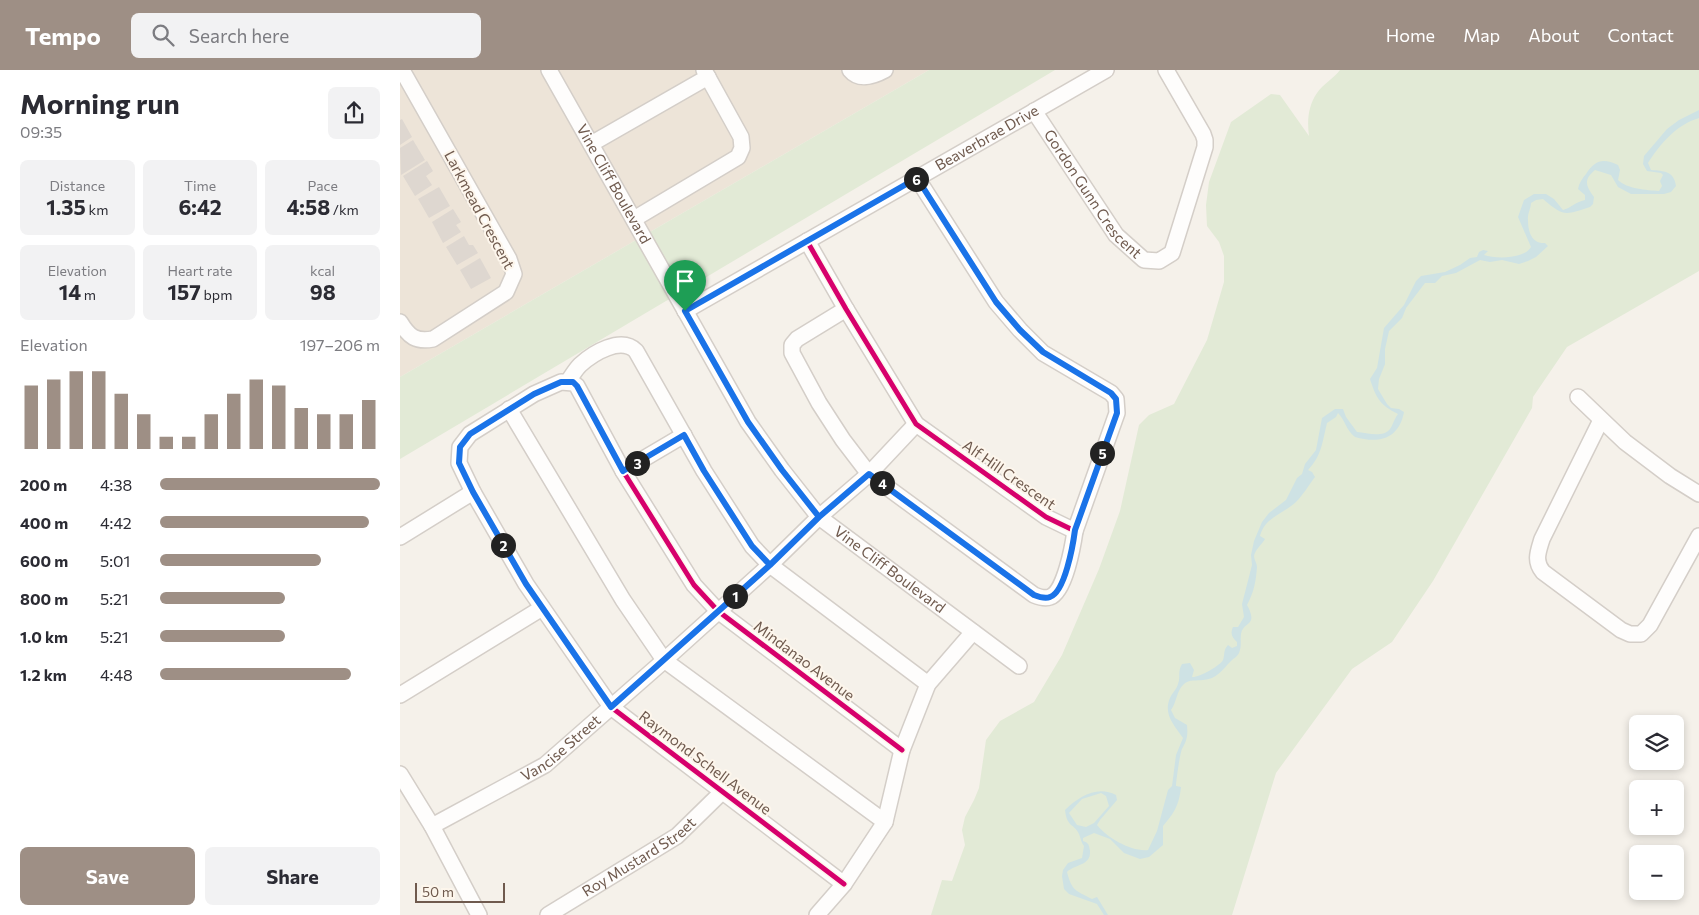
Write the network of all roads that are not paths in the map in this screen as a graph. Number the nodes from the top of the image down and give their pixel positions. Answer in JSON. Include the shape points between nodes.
{"nodes":[{"id":1,"x":402,"y":70,"type":"edge"},
{"id":2,"x":549,"y":70,"type":"edge"},
{"id":3,"x":850,"y":70,"type":"edge"},
{"id":4,"x":885,"y":70,"type":"edge"},
{"id":5,"x":1106,"y":70,"type":"edge"},
{"id":6,"x":1166,"y":70,"type":"edge"},
{"id":7,"x":706,"y":73,"type":"edge"},
{"id":8,"x":1034,"y":111,"type":"junction"},
{"id":9,"x":591,"y":144,"type":"junction"},
{"id":10,"x":917,"y":178,"type":"junction"},
{"id":11,"x":634,"y":219,"type":"junction"},
{"id":12,"x":807,"y":241,"type":"junction"},
{"id":13,"x":846,"y":310,"type":"junction"},
{"id":14,"x":685,"y":311,"type":"junction"},
{"id":15,"x":400,"y":322,"type":"edge"},
{"id":16,"x":568,"y":381,"type":"junction"},
{"id":17,"x":1578,"y":397,"type":"dead end"},
{"id":18,"x":509,"y":410,"type":"junction"},
{"id":19,"x":1601,"y":420,"type":"junction"},
{"id":20,"x":916,"y":424,"type":"junction"},
{"id":21,"x":684,"y":435,"type":"junction"},
{"id":22,"x":623,"y":471,"type":"junction"},
{"id":23,"x":869,"y":474,"type":"junction"},
{"id":24,"x":473,"y":492,"type":"junction"},
{"id":25,"x":1699,"y":494,"type":"edge"},
{"id":26,"x":819,"y":517,"type":"junction"},
{"id":27,"x":1075,"y":530,"type":"junction"},
{"id":28,"x":1699,"y":536,"type":"edge"},
{"id":29,"x":400,"y":537,"type":"edge"},
{"id":30,"x":770,"y":565,"type":"junction"},
{"id":31,"x":542,"y":608,"type":"junction"},
{"id":32,"x":718,"y":611,"type":"junction"},
{"id":33,"x":973,"y":632,"type":"junction"},
{"id":34,"x":664,"y":660,"type":"junction"},
{"id":35,"x":1019,"y":666,"type":"dead end"},
{"id":36,"x":928,"y":684,"type":"junction"},
{"id":37,"x":400,"y":695,"type":"edge"},
{"id":38,"x":611,"y":707,"type":"junction"},
{"id":39,"x":902,"y":750,"type":"junction"},
{"id":40,"x":400,"y":774,"type":"edge"},
{"id":41,"x":722,"y":792,"type":"junction"},
{"id":42,"x":884,"y":822,"type":"junction"},
{"id":43,"x":432,"y":826,"type":"junction"},
{"id":44,"x":844,"y":884,"type":"junction"},
{"id":45,"x":479,"y":915,"type":"edge"},
{"id":46,"x":548,"y":915,"type":"edge"},
{"id":47,"x":817,"y":915,"type":"edge"}],
"edges":[{"from":1,"to":15,"type":"street","name":"Larkmead Crescent","via":[[509,259],[514,274],[506,292],[434,338],[422,341],[415,338],[405,331]]},
{"from":2,"to":9,"type":"street","name":"Vine Cliff Boulevard"},
{"from":3,"to":4,"type":"street","via":[[862,77]]},
{"from":5,"to":8,"type":"street","name":"Beaverbrae Drive"},
{"from":6,"to":8,"type":"street","name":"Gordon Gunn Crescent","via":[[1203,134],[1205,147],[1172,253],[1159,261],[1144,260],[1116,235]]},
{"from":7,"to":9,"type":"street"},
{"from":7,"to":11,"type":"street","via":[[742,136],[738,157]]},
{"from":8,"to":10,"type":"street","name":"Beaverbrae Drive"},
{"from":9,"to":11,"type":"street","name":"Vine Cliff Boulevard"},
{"from":10,"to":12,"type":"street","name":"Beaverbrae Drive"},
{"from":10,"to":27,"type":"street","via":[[996,302],[1020,330],[1043,352],[1102,386],[1116,399],[1117,413]]},
{"from":11,"to":14,"type":"street","name":"Vine Cliff Boulevard"},
{"from":12,"to":13,"type":"street","name":"Alf Hill Crescent"},
{"from":12,"to":14,"type":"street","name":"Beaverbrae Drive"},
{"from":13,"to":20,"type":"street","name":"Alf Hill Crescent"},
{"from":13,"to":23,"type":"street","via":[[797,339],[792,353],[819,403]]},
{"from":14,"to":26,"type":"street","name":"Vine Cliff Boulevard","via":[[748,422]]},
{"from":16,"to":18,"type":"street","via":[[556,383]]},
{"from":16,"to":21,"type":"street","via":[[589,358],[614,345],[627,345],[636,351]]},
{"from":16,"to":22,"type":"street","name":"Mindanao Avenue","via":[[577,386]]},
{"from":17,"to":19,"type":"street"},
{"from":18,"to":24,"type":"street","via":[[470,434],[460,447],[459,463]]},
{"from":18,"to":34,"type":"street","via":[[623,600]]},
{"from":19,"to":25,"type":"street","via":[[1624,442]]},
{"from":19,"to":28,"type":"street","via":[[1542,539],[1537,562],[1543,572],[1621,630],[1641,634],[1650,625]]},
{"from":20,"to":23,"type":"street","name":"Vancise Street"},
{"from":20,"to":27,"type":"street","name":"Alf Hill Crescent","via":[[1046,517]]},
{"from":21,"to":22,"type":"street"},
{"from":21,"to":30,"type":"street","via":[[752,546]]},
{"from":22,"to":32,"type":"street","name":"Mindanao Avenue","via":[[694,585]]},
{"from":23,"to":26,"type":"street","name":"Vancise Street"},
{"from":23,"to":27,"type":"street","via":[[1042,598],[1050,598],[1056,593],[1067,568]]},
{"from":24,"to":29,"type":"street"},
{"from":24,"to":31,"type":"street","name":"Raymond Schell Avenue"},
{"from":26,"to":30,"type":"street","name":"Vancise Street"},
{"from":26,"to":33,"type":"street","name":"Vine Cliff Boulevard"},
{"from":30,"to":32,"type":"street","name":"Vancise Street"},
{"from":30,"to":36,"type":"street"},
{"from":31,"to":37,"type":"street"},
{"from":31,"to":38,"type":"street","name":"Raymond Schell Avenue"},
{"from":32,"to":34,"type":"street","name":"Vancise Street"},
{"from":32,"to":39,"type":"street","name":"Mindanao Avenue"},
{"from":33,"to":35,"type":"street","name":"Vine Cliff Boulevard"},
{"from":33,"to":36,"type":"street"},
{"from":34,"to":38,"type":"street","name":"Vancise Street"},
{"from":34,"to":42,"type":"street"},
{"from":36,"to":39,"type":"street"},
{"from":38,"to":41,"type":"street","name":"Raymond Schell Avenue"},
{"from":38,"to":43,"type":"street","name":"Vancise Street","via":[[545,765]]},
{"from":39,"to":42,"type":"street"},
{"from":40,"to":43,"type":"street"},
{"from":41,"to":44,"type":"street","name":"Raymond Schell Avenue"},
{"from":41,"to":46,"type":"street","name":"Roy Mustard Street","via":[[677,836]]},
{"from":42,"to":44,"type":"street"},
{"from":43,"to":45,"type":"street"},
{"from":44,"to":47,"type":"street"}]}
